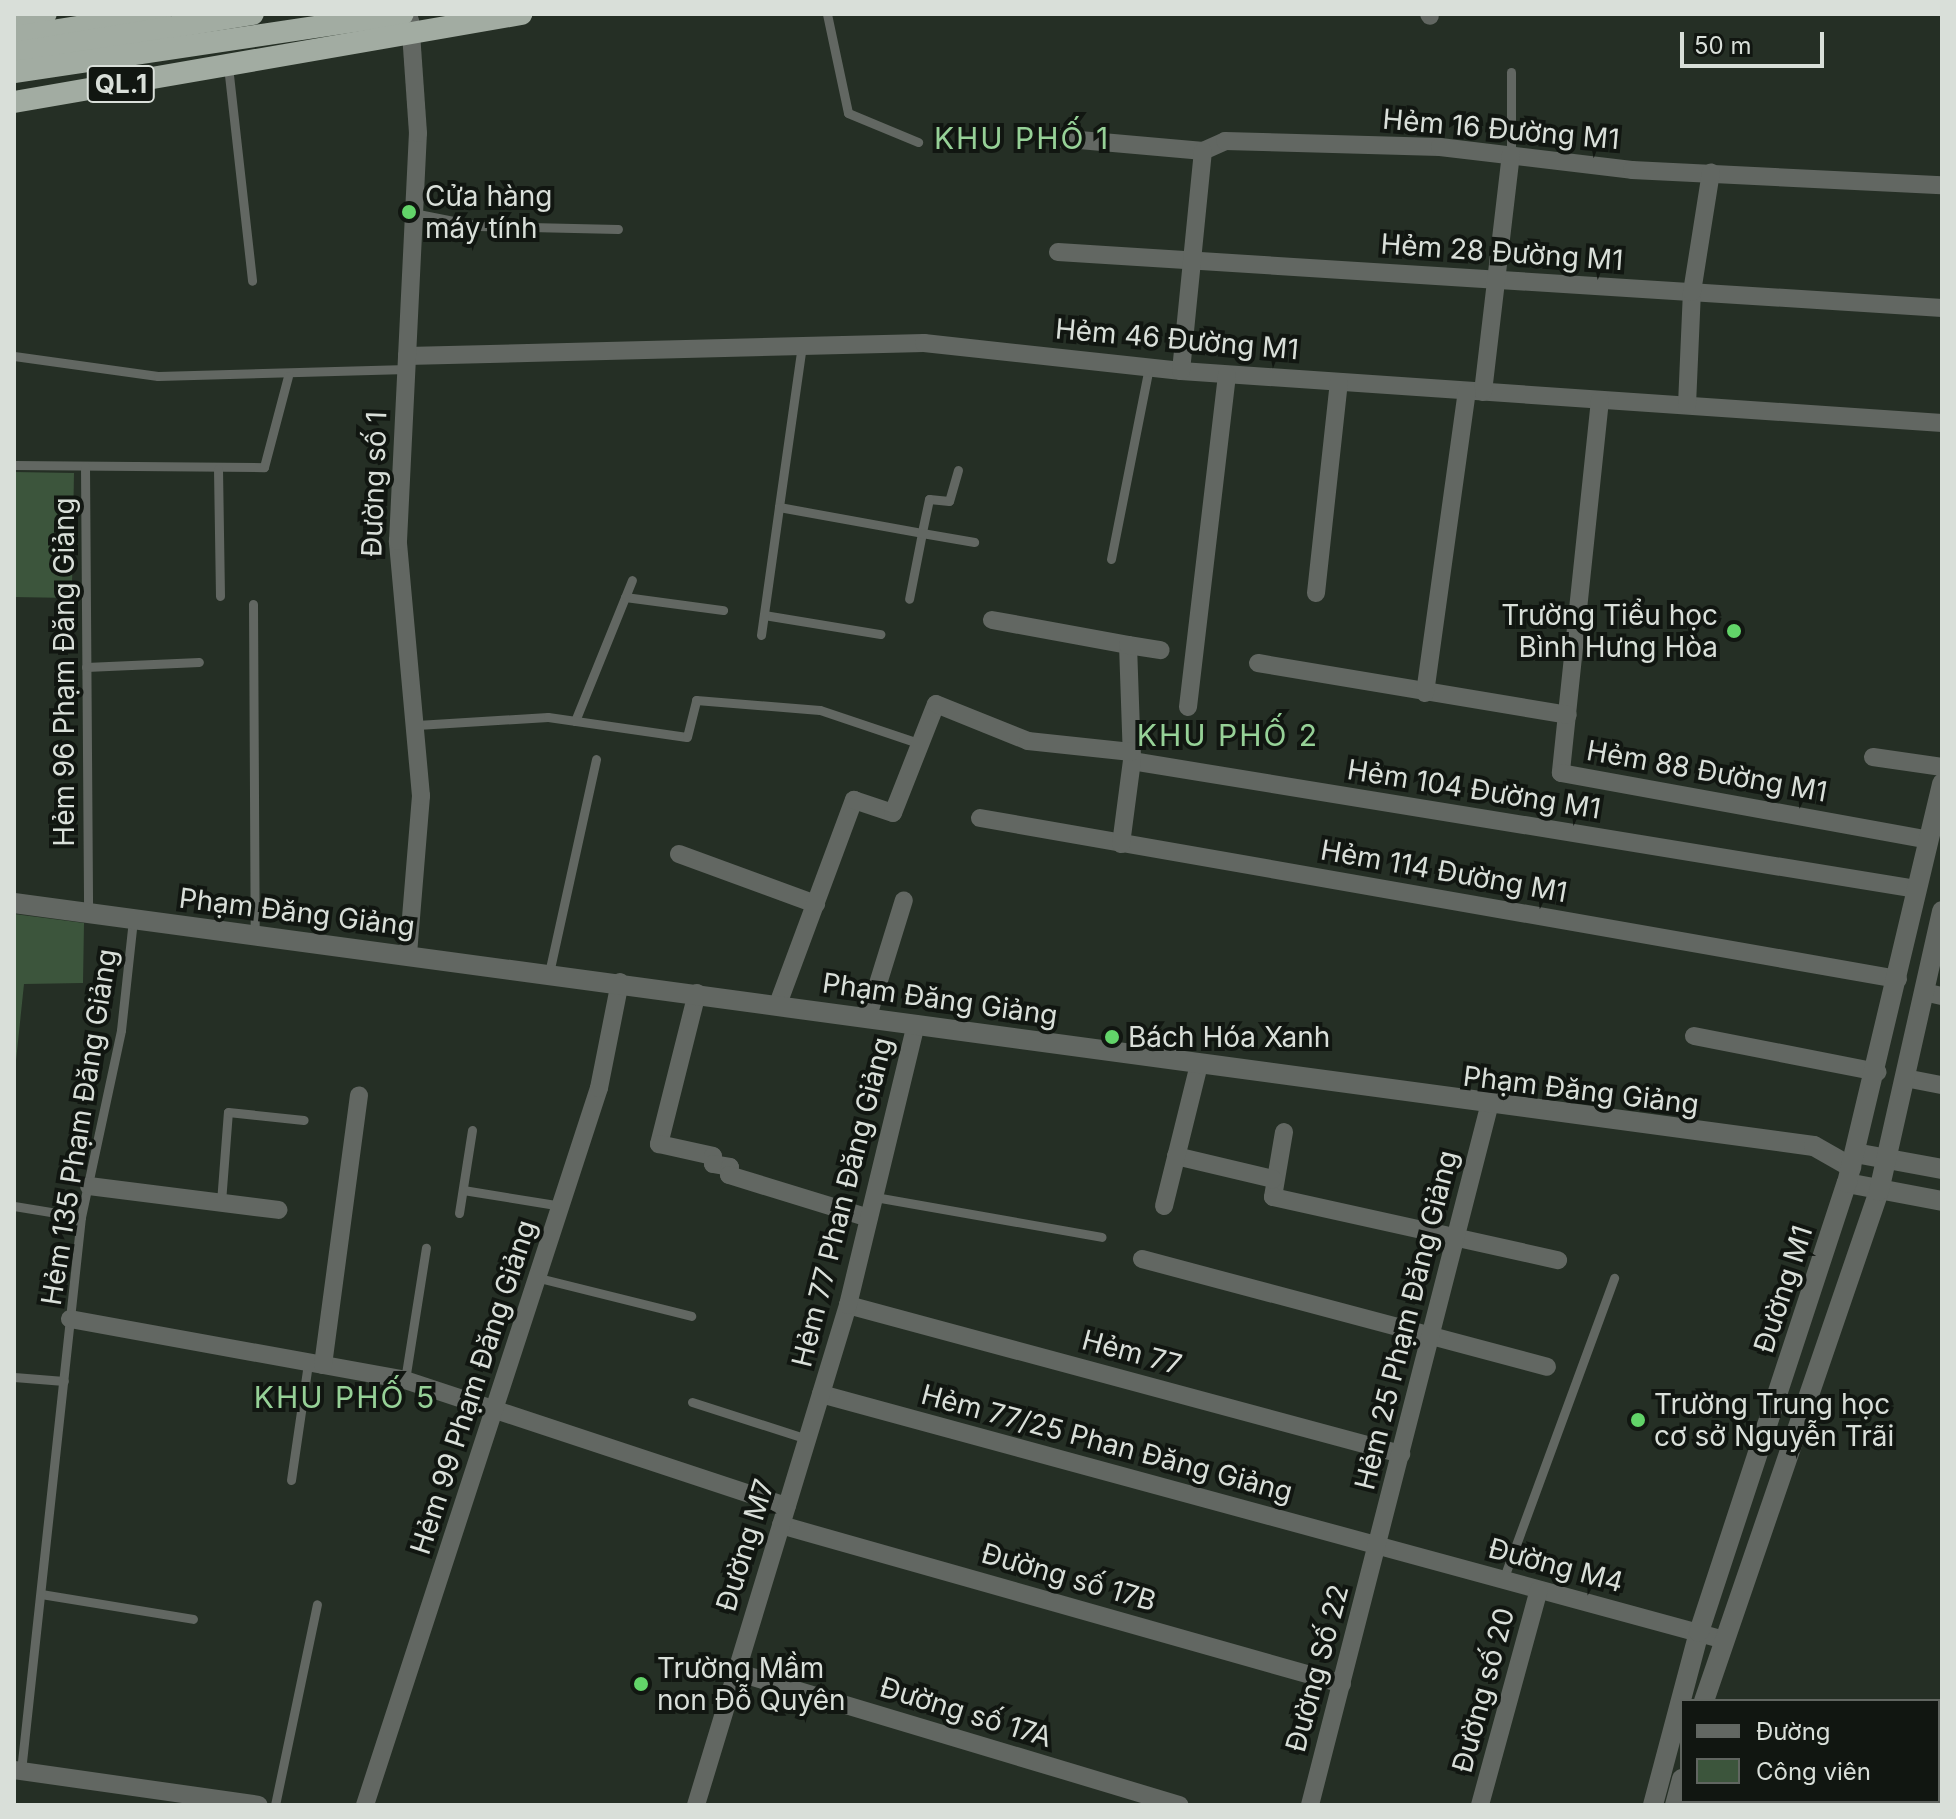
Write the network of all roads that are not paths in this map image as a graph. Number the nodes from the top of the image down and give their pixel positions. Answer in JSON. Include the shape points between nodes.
{"nodes":[{"id":1,"x":46,"y":14,"type":"edge"},
{"id":2,"x":160,"y":14,"type":"edge"},
{"id":3,"x":521,"y":14,"type":"edge"},
{"id":4,"x":827,"y":14,"type":"edge"},
{"id":5,"x":409,"y":18,"type":"edge"},
{"id":6,"x":14,"y":19,"type":"edge"},
{"id":7,"x":235,"y":32,"type":"edge"},
{"id":8,"x":14,"y":37,"type":"edge"},
{"id":9,"x":14,"y":53,"type":"edge"},
{"id":10,"x":14,"y":72,"type":"edge"},
{"id":11,"x":1511,"y":72,"type":"dead end"},
{"id":12,"x":14,"y":84,"type":"edge"},
{"id":13,"x":14,"y":102,"type":"edge"},
{"id":14,"x":1057,"y":138,"type":"dead end"},
{"id":15,"x":918,"y":142,"type":"dead end"},
{"id":16,"x":1203,"y":151,"type":"junction"},
{"id":17,"x":1511,"y":155,"type":"junction"},
{"id":18,"x":1711,"y":172,"type":"junction"},
{"id":19,"x":1942,"y":185,"type":"edge"},
{"id":20,"x":413,"y":213,"type":"junction"},
{"id":21,"x":618,"y":229,"type":"dead end"},
{"id":22,"x":1058,"y":252,"type":"dead end"},
{"id":23,"x":1192,"y":261,"type":"junction"},
{"id":24,"x":1494,"y":280,"type":"junction"},
{"id":25,"x":252,"y":281,"type":"dead end"},
{"id":26,"x":1692,"y":292,"type":"junction"},
{"id":27,"x":1942,"y":308,"type":"edge"},
{"id":28,"x":802,"y":342,"type":"junction"},
{"id":29,"x":14,"y":356,"type":"edge"},
{"id":30,"x":407,"y":363,"type":"junction"},
{"id":31,"x":1149,"y":367,"type":"junction"},
{"id":32,"x":1181,"y":371,"type":"junction"},
{"id":33,"x":1227,"y":375,"type":"junction"},
{"id":34,"x":288,"y":376,"type":"junction"},
{"id":35,"x":1339,"y":382,"type":"junction"},
{"id":36,"x":1475,"y":391,"type":"junction"},
{"id":37,"x":1600,"y":400,"type":"junction"},
{"id":38,"x":1687,"y":405,"type":"junction"},
{"id":39,"x":1942,"y":423,"type":"edge"},
{"id":40,"x":14,"y":465,"type":"edge"},
{"id":41,"x":85,"y":466,"type":"junction"},
{"id":42,"x":218,"y":469,"type":"junction"},
{"id":43,"x":958,"y":470,"type":"dead end"},
{"id":44,"x":779,"y":507,"type":"junction"},
{"id":45,"x":922,"y":533,"type":"junction"},
{"id":46,"x":974,"y":542,"type":"dead end"},
{"id":47,"x":1111,"y":559,"type":"dead end"},
{"id":48,"x":632,"y":580,"type":"dead end"},
{"id":49,"x":1316,"y":593,"type":"dead end"},
{"id":50,"x":220,"y":596,"type":"dead end"},
{"id":51,"x":625,"y":597,"type":"junction"},
{"id":52,"x":909,"y":599,"type":"dead end"},
{"id":53,"x":253,"y":604,"type":"dead end"},
{"id":54,"x":723,"y":610,"type":"dead end"},
{"id":55,"x":764,"y":615,"type":"junction"},
{"id":56,"x":992,"y":620,"type":"dead end"},
{"id":57,"x":880,"y":634,"type":"dead end"},
{"id":58,"x":761,"y":635,"type":"dead end"},
{"id":59,"x":1128,"y":645,"type":"junction"},
{"id":60,"x":1161,"y":650,"type":"dead end"},
{"id":61,"x":199,"y":662,"type":"dead end"},
{"id":62,"x":1258,"y":663,"type":"dead end"},
{"id":63,"x":86,"y":667,"type":"junction"},
{"id":64,"x":1425,"y":693,"type":"junction"},
{"id":65,"x":1188,"y":707,"type":"dead end"},
{"id":66,"x":1568,"y":715,"type":"junction"},
{"id":67,"x":575,"y":721,"type":"junction"},
{"id":68,"x":417,"y":725,"type":"junction"},
{"id":69,"x":922,"y":745,"type":"junction"},
{"id":70,"x":1132,"y":756,"type":"junction"},
{"id":71,"x":1873,"y":757,"type":"dead end"},
{"id":72,"x":596,"y":759,"type":"dead end"},
{"id":73,"x":1942,"y":767,"type":"edge"},
{"id":74,"x":1942,"y":783,"type":"edge"},
{"id":75,"x":980,"y":818,"type":"dead end"},
{"id":76,"x":1929,"y":840,"type":"junction"},
{"id":77,"x":1121,"y":844,"type":"junction"},
{"id":78,"x":679,"y":854,"type":"dead end"},
{"id":79,"x":1916,"y":889,"type":"junction"},
{"id":80,"x":904,"y":900,"type":"dead end"},
{"id":81,"x":14,"y":903,"type":"edge"},
{"id":82,"x":816,"y":904,"type":"junction"},
{"id":83,"x":1942,"y":911,"type":"edge"},
{"id":84,"x":88,"y":913,"type":"junction"},
{"id":85,"x":133,"y":919,"type":"junction"},
{"id":86,"x":255,"y":934,"type":"junction"},
{"id":87,"x":408,"y":954,"type":"junction"},
{"id":88,"x":549,"y":973,"type":"junction"},
{"id":89,"x":1898,"y":979,"type":"junction"},
{"id":90,"x":620,"y":982,"type":"junction"},
{"id":91,"x":697,"y":993,"type":"junction"},
{"id":92,"x":1933,"y":994,"type":"edge"},
{"id":93,"x":778,"y":1004,"type":"junction"},
{"id":94,"x":868,"y":1016,"type":"junction"},
{"id":95,"x":916,"y":1024,"type":"junction"},
{"id":96,"x":1694,"y":1036,"type":"dead end"},
{"id":97,"x":1199,"y":1065,"type":"junction"},
{"id":98,"x":1877,"y":1072,"type":"junction"},
{"id":99,"x":1905,"y":1078,"type":"junction"},
{"id":100,"x":1942,"y":1085,"type":"edge"},
{"id":101,"x":359,"y":1095,"type":"dead end"},
{"id":102,"x":1489,"y":1107,"type":"junction"},
{"id":103,"x":304,"y":1120,"type":"dead end"},
{"id":104,"x":472,"y":1130,"type":"dead end"},
{"id":105,"x":1284,"y":1132,"type":"dead end"},
{"id":106,"x":1176,"y":1156,"type":"junction"},
{"id":107,"x":1888,"y":1161,"type":"junction"},
{"id":108,"x":1851,"y":1168,"type":"junction"},
{"id":109,"x":1942,"y":1169,"type":"edge"},
{"id":110,"x":1273,"y":1179,"type":"junction"},
{"id":111,"x":89,"y":1186,"type":"junction"},
{"id":112,"x":463,"y":1190,"type":"junction"},
{"id":113,"x":1879,"y":1191,"type":"junction"},
{"id":114,"x":875,"y":1197,"type":"junction"},
{"id":115,"x":1942,"y":1201,"type":"edge"},
{"id":116,"x":221,"y":1202,"type":"junction"},
{"id":117,"x":14,"y":1206,"type":"edge"},
{"id":118,"x":562,"y":1206,"type":"junction"},
{"id":119,"x":1164,"y":1206,"type":"dead end"},
{"id":120,"x":278,"y":1210,"type":"dead end"},
{"id":121,"x":459,"y":1213,"type":"dead end"},
{"id":122,"x":81,"y":1217,"type":"junction"},
{"id":123,"x":869,"y":1218,"type":"junction"},
{"id":124,"x":1102,"y":1237,"type":"dead end"},
{"id":125,"x":1457,"y":1237,"type":"junction"},
{"id":126,"x":426,"y":1248,"type":"dead end"},
{"id":127,"x":1142,"y":1259,"type":"dead end"},
{"id":128,"x":1558,"y":1260,"type":"dead end"},
{"id":129,"x":539,"y":1278,"type":"junction"},
{"id":130,"x":1614,"y":1278,"type":"dead end"},
{"id":131,"x":848,"y":1305,"type":"junction"},
{"id":132,"x":691,"y":1316,"type":"dead end"},
{"id":133,"x":70,"y":1319,"type":"junction"},
{"id":134,"x":1431,"y":1334,"type":"junction"},
{"id":135,"x":316,"y":1364,"type":"junction"},
{"id":136,"x":1547,"y":1367,"type":"dead end"},
{"id":137,"x":14,"y":1377,"type":"edge"},
{"id":138,"x":405,"y":1380,"type":"junction"},
{"id":139,"x":64,"y":1381,"type":"junction"},
{"id":140,"x":821,"y":1394,"type":"junction"},
{"id":141,"x":692,"y":1402,"type":"dead end"},
{"id":142,"x":496,"y":1409,"type":"junction"},
{"id":143,"x":807,"y":1439,"type":"junction"},
{"id":144,"x":1401,"y":1454,"type":"junction"},
{"id":145,"x":291,"y":1480,"type":"dead end"},
{"id":146,"x":787,"y":1506,"type":"junction"},
{"id":147,"x":781,"y":1525,"type":"junction"},
{"id":148,"x":1377,"y":1546,"type":"junction"},
{"id":149,"x":1503,"y":1580,"type":"junction"},
{"id":150,"x":1539,"y":1590,"type":"junction"},
{"id":151,"x":41,"y":1594,"type":"junction"},
{"id":152,"x":317,"y":1604,"type":"dead end"},
{"id":153,"x":193,"y":1619,"type":"dead end"},
{"id":154,"x":1699,"y":1632,"type":"junction"},
{"id":155,"x":1721,"y":1639,"type":"junction"},
{"id":156,"x":736,"y":1672,"type":"junction"},
{"id":157,"x":1342,"y":1684,"type":"junction"},
{"id":158,"x":1681,"y":1699,"type":"edge"},
{"id":159,"x":1705,"y":1699,"type":"edge"},
{"id":160,"x":1680,"y":1703,"type":"edge"},
{"id":161,"x":17,"y":1770,"type":"edge"},
{"id":162,"x":141,"y":1796,"type":"edge"},
{"id":163,"x":259,"y":1805,"type":"edge"},
{"id":164,"x":275,"y":1805,"type":"edge"},
{"id":165,"x":365,"y":1805,"type":"edge"},
{"id":166,"x":696,"y":1805,"type":"edge"},
{"id":167,"x":1180,"y":1805,"type":"edge"},
{"id":168,"x":1310,"y":1805,"type":"edge"},
{"id":169,"x":1480,"y":1805,"type":"edge"},
{"id":170,"x":1653,"y":1805,"type":"edge"}],
"edges":[{"from":1,"to":6,"type":"highway"},
{"from":2,"to":8,"type":"highway","number":"QL.1"},
{"from":3,"to":5,"type":"highway","number":"QL.1","via":[[437,26]]},
{"from":4,"to":15,"type":"lane","via":[[848,113]]},
{"from":5,"to":7,"type":"highway","number":"QL.1"},
{"from":5,"to":7,"type":"highway","number":"QL.1","via":[[252,59]]},
{"from":5,"to":20,"type":"street","name":"Đường số 1"},
{"from":7,"to":9,"type":"highway","number":"QL.1"},
{"from":7,"to":10,"type":"highway","number":"QL.1"},
{"from":7,"to":12,"type":"highway","number":"QL.1"},
{"from":7,"to":13,"type":"highway","number":"QL.1"},
{"from":7,"to":25,"type":"lane"},
{"from":11,"to":17,"type":"lane"},
{"from":14,"to":16,"type":"street","name":"Hẻm 16 Đường M1"},
{"from":16,"to":17,"type":"street","name":"Hẻm 16 Đường M1","via":[[1225,141]]},
{"from":16,"to":23,"type":"street"},
{"from":17,"to":18,"type":"street","name":"Hẻm 16 Đường M1"},
{"from":17,"to":24,"type":"street"},
{"from":18,"to":19,"type":"street","name":"Hẻm 16 Đường M1"},
{"from":18,"to":26,"type":"street"},
{"from":20,"to":21,"type":"lane","via":[[479,226]]},
{"from":20,"to":30,"type":"street","name":"Đường số 1"},
{"from":22,"to":23,"type":"street","name":"Hẻm 28 Đường M1"},
{"from":23,"to":24,"type":"street","name":"Hẻm 28 Đường M1"},
{"from":23,"to":32,"type":"street"},
{"from":24,"to":26,"type":"street","name":"Hẻm 28 Đường M1"},
{"from":24,"to":36,"type":"street"},
{"from":26,"to":27,"type":"street","name":"Hẻm 28 Đường M1"},
{"from":26,"to":38,"type":"street"},
{"from":28,"to":30,"type":"street","name":"Hẻm 46 Đường M1"},
{"from":28,"to":31,"type":"street","name":"Hẻm 46 Đường M1","via":[[954,345]]},
{"from":28,"to":44,"type":"lane"},
{"from":29,"to":34,"type":"lane","via":[[141,375]]},
{"from":30,"to":34,"type":"lane"},
{"from":30,"to":68,"type":"street","name":"Đường số 1","via":[[398,553]]},
{"from":31,"to":32,"type":"street","name":"Hẻm 46 Đường M1"},
{"from":31,"to":47,"type":"lane"},
{"from":32,"to":33,"type":"street","name":"Hẻm 46 Đường M1"},
{"from":33,"to":35,"type":"street","name":"Hẻm 46 Đường M1"},
{"from":33,"to":65,"type":"street"},
{"from":34,"to":42,"type":"lane","name":"Hẻm 96 Phạm Đăng Giảng","via":[[268,464]]},
{"from":35,"to":36,"type":"street","name":"Hẻm 46 Đường M1"},
{"from":35,"to":49,"type":"street"},
{"from":36,"to":37,"type":"street","name":"Hẻm 46 Đường M1"},
{"from":36,"to":64,"type":"street"},
{"from":37,"to":38,"type":"street","name":"Hẻm 46 Đường M1"},
{"from":37,"to":66,"type":"street","name":"Hẻm 88 Đường M1"},
{"from":38,"to":39,"type":"street","name":"Hẻm 46 Đường M1"},
{"from":40,"to":41,"type":"lane"},
{"from":41,"to":42,"type":"lane","name":"Hẻm 96 Phạm Đăng Giảng"},
{"from":41,"to":63,"type":"lane","name":"Hẻm 96 Phạm Đăng Giảng"},
{"from":42,"to":50,"type":"lane"},
{"from":43,"to":45,"type":"lane","via":[[949,501],[929,499]]},
{"from":44,"to":45,"type":"lane"},
{"from":44,"to":55,"type":"lane"},
{"from":45,"to":46,"type":"lane"},
{"from":45,"to":52,"type":"lane"},
{"from":48,"to":51,"type":"lane"},
{"from":51,"to":54,"type":"lane"},
{"from":51,"to":67,"type":"lane"},
{"from":53,"to":86,"type":"lane"},
{"from":55,"to":57,"type":"lane"},
{"from":55,"to":58,"type":"lane"},
{"from":56,"to":59,"type":"street"},
{"from":59,"to":60,"type":"street"},
{"from":59,"to":70,"type":"street"},
{"from":61,"to":63,"type":"lane"},
{"from":62,"to":64,"type":"street"},
{"from":63,"to":84,"type":"lane","name":"Hẻm 96 Phạm Đăng Giảng"},
{"from":64,"to":66,"type":"street"},
{"from":66,"to":76,"type":"street","name":"Hẻm 88 Đường M1","via":[[1561,773]]},
{"from":67,"to":68,"type":"lane"},
{"from":67,"to":69,"type":"lane","via":[[687,737],[696,700],[789,705]]},
{"from":68,"to":87,"type":"street","name":"Đường số 1","via":[[420,832]]},
{"from":69,"to":70,"type":"street","name":"Hẻm 104 Đường M1","via":[[936,704],[1028,741]]},
{"from":69,"to":82,"type":"street","via":[[893,813],[854,800]]},
{"from":70,"to":77,"type":"street"},
{"from":70,"to":79,"type":"street","name":"Hẻm 104 Đường M1"},
{"from":71,"to":73,"type":"street"},
{"from":72,"to":88,"type":"lane"},
{"from":74,"to":76,"type":"street","name":"Đường M1"},
{"from":75,"to":77,"type":"street","name":"Hẻm 114 Đường M1"},
{"from":76,"to":79,"type":"street","name":"Đường M1"},
{"from":77,"to":89,"type":"street","name":"Hẻm 114 Đường M1"},
{"from":78,"to":82,"type":"street"},
{"from":79,"to":89,"type":"street","name":"Đường M1"},
{"from":80,"to":94,"type":"street"},
{"from":81,"to":84,"type":"street","name":"Phạm Đăng Giảng"},
{"from":82,"to":93,"type":"street"},
{"from":83,"to":92,"type":"street","name":"Đường M1"},
{"from":84,"to":85,"type":"street","name":"Phạm Đăng Giảng"},
{"from":85,"to":86,"type":"street","name":"Phạm Đăng Giảng"},
{"from":85,"to":111,"type":"lane","name":"Hẻm 135 Phạm Đăng Giảng","via":[[121,1030]]},
{"from":86,"to":87,"type":"street","name":"Phạm Đăng Giảng"},
{"from":87,"to":88,"type":"street","name":"Phạm Đăng Giảng"},
{"from":88,"to":90,"type":"street","name":"Phạm Đăng Giảng"},
{"from":89,"to":98,"type":"street","name":"Đường M1"},
{"from":90,"to":91,"type":"street","name":"Phạm Đăng Giảng"},
{"from":90,"to":118,"type":"street","name":"Hẻm 99 Phạm Đăng Giảng","via":[[599,1088]]},
{"from":91,"to":93,"type":"street","name":"Phạm Đăng Giảng"},
{"from":91,"to":123,"type":"street","via":[[659,1144],[713,1156],[713,1164],[730,1167],[729,1175]]},
{"from":92,"to":99,"type":"street","name":"Đường M1"},
{"from":93,"to":94,"type":"street","name":"Phạm Đăng Giảng"},
{"from":94,"to":95,"type":"street","name":"Phạm Đăng Giảng"},
{"from":95,"to":97,"type":"street","name":"Phạm Đăng Giảng"},
{"from":95,"to":114,"type":"street","name":"Hẻm 77 Phan Đăng Giảng"},
{"from":96,"to":98,"type":"street"},
{"from":97,"to":102,"type":"street","name":"Phạm Đăng Giảng"},
{"from":97,"to":106,"type":"street"},
{"from":98,"to":108,"type":"street","name":"Đường M1"},
{"from":99,"to":100,"type":"street"},
{"from":99,"to":107,"type":"street","name":"Đường M1"},
{"from":101,"to":135,"type":"street"},
{"from":102,"to":108,"type":"street","name":"Phạm Đăng Giảng","via":[[1814,1146]]},
{"from":102,"to":125,"type":"street","name":"Hẻm 25 Phạm Đăng Giảng"},
{"from":103,"to":116,"type":"lane","via":[[228,1112]]},
{"from":104,"to":112,"type":"lane"},
{"from":105,"to":110,"type":"street"},
{"from":106,"to":110,"type":"street"},
{"from":106,"to":119,"type":"street"},
{"from":107,"to":108,"type":"street","name":"Phạm Đăng Giảng"},
{"from":107,"to":109,"type":"street","name":"Phạm Đăng Giảng"},
{"from":107,"to":113,"type":"street","name":"Đường M1"},
{"from":108,"to":113,"type":"street","name":"Phạm Đăng Giảng"},
{"from":108,"to":154,"type":"street","name":"Đường M1"},
{"from":110,"to":125,"type":"street","via":[[1273,1197]]},
{"from":111,"to":116,"type":"street"},
{"from":111,"to":122,"type":"lane","name":"Hẻm 135 Phạm Đăng Giảng"},
{"from":112,"to":118,"type":"lane"},
{"from":112,"to":121,"type":"lane"},
{"from":113,"to":115,"type":"street","name":"Phạm Đăng Giảng"},
{"from":113,"to":155,"type":"street","name":"Đường M1"},
{"from":114,"to":123,"type":"street","name":"Hẻm 77 Phan Đăng Giảng"},
{"from":114,"to":124,"type":"lane"},
{"from":116,"to":120,"type":"street"},
{"from":117,"to":122,"type":"lane"},
{"from":118,"to":129,"type":"street","name":"Hẻm 99 Phạm Đăng Giảng"},
{"from":122,"to":133,"type":"lane","name":"Hẻm 135 Phạm Đăng Giảng"},
{"from":123,"to":131,"type":"street","name":"Hẻm 77 Phan Đăng Giảng"},
{"from":125,"to":128,"type":"street"},
{"from":125,"to":134,"type":"street","name":"Hẻm 25 Phạm Đăng Giảng"},
{"from":126,"to":138,"type":"lane"},
{"from":127,"to":134,"type":"street"},
{"from":129,"to":132,"type":"lane"},
{"from":129,"to":142,"type":"street","name":"Hẻm 99 Phạm Đăng Giảng"},
{"from":130,"to":149,"type":"lane"},
{"from":131,"to":140,"type":"street","name":"Hẻm 77 Phan Đăng Giảng"},
{"from":131,"to":144,"type":"street","name":"Hẻm 77"},
{"from":133,"to":135,"type":"street"},
{"from":133,"to":139,"type":"lane","name":"Hẻm 135 Phạm Đăng Giảng"},
{"from":134,"to":136,"type":"street"},
{"from":134,"to":144,"type":"street","name":"Hẻm 25 Phạm Đăng Giảng"},
{"from":135,"to":138,"type":"street"},
{"from":135,"to":145,"type":"lane"},
{"from":137,"to":139,"type":"lane"},
{"from":138,"to":142,"type":"street"},
{"from":139,"to":151,"type":"lane","name":"Hẻm 135 Phạm Đăng Giảng"},
{"from":140,"to":143,"type":"street","name":"Đường M7"},
{"from":140,"to":148,"type":"street","name":"Hẻm 77/25 Phan Đăng Giảng"},
{"from":141,"to":143,"type":"lane"},
{"from":142,"to":146,"type":"street"},
{"from":142,"to":165,"type":"street","name":"Hẻm 99 Phạm Đăng Giảng"},
{"from":143,"to":146,"type":"street","name":"Đường M7"},
{"from":144,"to":148,"type":"street","name":"Hẻm 25 Phạm Đăng Giảng"},
{"from":146,"to":147,"type":"street","name":"Đường M7"},
{"from":147,"to":156,"type":"street","name":"Đường M7"},
{"from":147,"to":157,"type":"street","name":"Đường số 17B"},
{"from":148,"to":149,"type":"street","name":"Đường M4"},
{"from":148,"to":157,"type":"street","name":"Đường Số 22"},
{"from":149,"to":150,"type":"street","name":"Đường M4"},
{"from":150,"to":154,"type":"street","name":"Đường M4"},
{"from":150,"to":169,"type":"street","name":"Đường số 20"},
{"from":151,"to":153,"type":"lane"},
{"from":151,"to":161,"type":"lane","name":"Hẻm 135 Phạm Đăng Giảng"},
{"from":152,"to":164,"type":"lane"},
{"from":154,"to":155,"type":"street","name":"Đường M4"},
{"from":154,"to":158,"type":"street","name":"Đường M1"},
{"from":155,"to":159,"type":"street","name":"Đường M1"},
{"from":156,"to":166,"type":"street","name":"Đường M7"},
{"from":156,"to":167,"type":"street","name":"Đường số 17A"},
{"from":157,"to":168,"type":"street","name":"Đường Số 22"},
{"from":160,"to":170,"type":"street","name":"Đường M1"},
{"from":161,"to":162,"type":"street"},
{"from":162,"to":163,"type":"street"}]}
